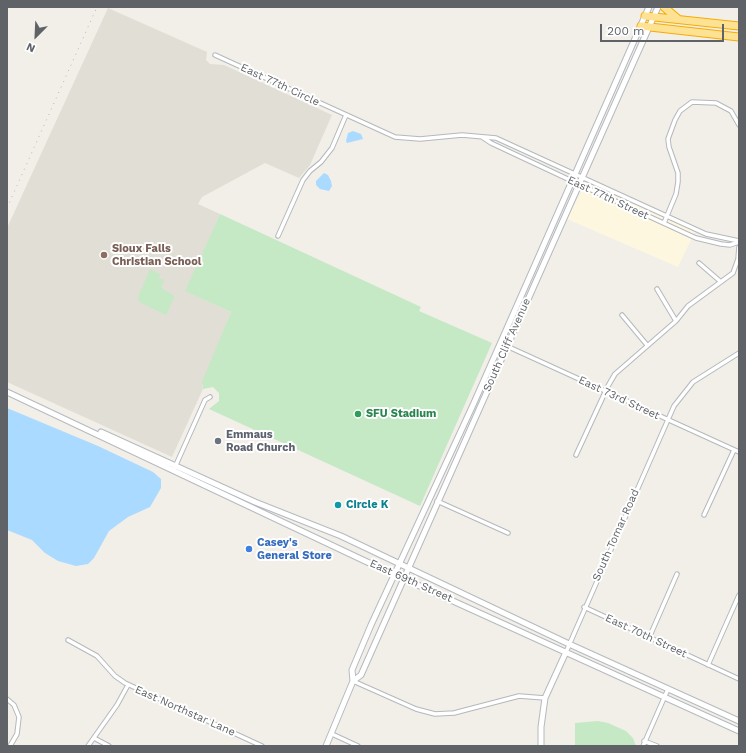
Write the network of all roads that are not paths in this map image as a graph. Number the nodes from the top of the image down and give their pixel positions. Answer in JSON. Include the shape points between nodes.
{"nodes":[{"id":1,"x":649,"y":7,"type":"edge"},
{"id":2,"x":658,"y":7,"type":"edge"},
{"id":3,"x":664,"y":7,"type":"edge"},
{"id":4,"x":645,"y":16,"type":"junction"},
{"id":5,"x":654,"y":17,"type":"junction"},
{"id":6,"x":680,"y":20,"type":"junction"},
{"id":7,"x":641,"y":26,"type":"junction"},
{"id":8,"x":739,"y":26,"type":"edge"},
{"id":9,"x":649,"y":27,"type":"junction"},
{"id":10,"x":739,"y":37,"type":"edge"},
{"id":11,"x":215,"y":55,"type":"dead end"},
{"id":12,"x":346,"y":115,"type":"junction"},
{"id":13,"x":739,"y":125,"type":"edge"},
{"id":14,"x":481,"y":136,"type":"junction"},
{"id":15,"x":575,"y":173,"type":"junction"},
{"id":16,"x":582,"y":177,"type":"junction"},
{"id":17,"x":572,"y":181,"type":"junction"},
{"id":18,"x":579,"y":185,"type":"junction"},
{"id":19,"x":667,"y":216,"type":"junction"},
{"id":20,"x":664,"y":223,"type":"junction"},
{"id":21,"x":278,"y":236,"type":"dead end"},
{"id":22,"x":739,"y":242,"type":"edge"},
{"id":23,"x":739,"y":247,"type":"edge"},
{"id":24,"x":699,"y":263,"type":"dead end"},
{"id":25,"x":721,"y":282,"type":"junction"},
{"id":26,"x":657,"y":289,"type":"dead end"},
{"id":27,"x":622,"y":314,"type":"dead end"},
{"id":28,"x":676,"y":321,"type":"junction"},
{"id":29,"x":500,"y":343,"type":"junction"},
{"id":30,"x":647,"y":345,"type":"junction"},
{"id":31,"x":506,"y":346,"type":"junction"},
{"id":32,"x":739,"y":353,"type":"edge"},
{"id":33,"x":606,"y":391,"type":"junction"},
{"id":34,"x":7,"y":392,"type":"edge"},
{"id":35,"x":210,"y":397,"type":"dead end"},
{"id":36,"x":668,"y":420,"type":"junction"},
{"id":37,"x":85,"y":427,"type":"junction"},
{"id":38,"x":734,"y":450,"type":"junction"},
{"id":39,"x":739,"y":452,"type":"edge"},
{"id":40,"x":576,"y":455,"type":"dead end"},
{"id":41,"x":176,"y":465,"type":"junction"},
{"id":42,"x":173,"y":471,"type":"junction"},
{"id":43,"x":438,"y":502,"type":"junction"},
{"id":44,"x":704,"y":515,"type":"dead end"},
{"id":45,"x":508,"y":533,"type":"dead end"},
{"id":46,"x":400,"y":564,"type":"junction"},
{"id":47,"x":408,"y":568,"type":"junction"},
{"id":48,"x":395,"y":574,"type":"junction"},
{"id":49,"x":677,"y":574,"type":"dead end"},
{"id":50,"x":404,"y":578,"type":"junction"},
{"id":51,"x":739,"y":595,"type":"edge"},
{"id":52,"x":584,"y":607,"type":"junction"},
{"id":53,"x":649,"y":638,"type":"junction"},
{"id":54,"x":68,"y":640,"type":"dead end"},
{"id":55,"x":569,"y":644,"type":"junction"},
{"id":56,"x":566,"y":652,"type":"junction"},
{"id":57,"x":708,"y":665,"type":"junction"},
{"id":58,"x":739,"y":679,"type":"edge"},
{"id":59,"x":353,"y":681,"type":"junction"},
{"id":60,"x":128,"y":685,"type":"junction"},
{"id":61,"x":668,"y":689,"type":"junction"},
{"id":62,"x":664,"y":697,"type":"junction"},
{"id":63,"x":545,"y":698,"type":"junction"},
{"id":64,"x":7,"y":699,"type":"edge"},
{"id":65,"x":739,"y":721,"type":"edge"},
{"id":66,"x":739,"y":731,"type":"edge"},
{"id":67,"x":332,"y":734,"type":"junction"},
{"id":68,"x":94,"y":738,"type":"junction"},
{"id":69,"x":644,"y":742,"type":"junction"},
{"id":70,"x":10,"y":746,"type":"edge"},
{"id":71,"x":88,"y":746,"type":"edge"},
{"id":72,"x":109,"y":746,"type":"edge"},
{"id":73,"x":262,"y":746,"type":"edge"},
{"id":74,"x":326,"y":746,"type":"edge"},
{"id":75,"x":358,"y":746,"type":"edge"},
{"id":76,"x":541,"y":746,"type":"edge"},
{"id":77,"x":642,"y":746,"type":"edge"},
{"id":78,"x":657,"y":746,"type":"edge"}],
"edges":[{"from":1,"to":4,"type":"main road","name":"South Cliff Avenue"},
{"from":2,"to":5,"type":"main road","name":"South Cliff Avenue"},
{"from":3,"to":6,"type":"highway","via":[[668,13]]},
{"from":4,"to":5,"type":"highway"},
{"from":4,"to":7,"type":"main road","name":"South Cliff Avenue"},
{"from":5,"to":6,"type":"highway"},
{"from":5,"to":9,"type":"main road","name":"South Cliff Avenue"},
{"from":6,"to":8,"type":"highway"},
{"from":7,"to":9,"type":"highway"},
{"from":7,"to":15,"type":"main road","name":"South Cliff Avenue"},
{"from":9,"to":10,"type":"highway"},
{"from":9,"to":16,"type":"main road","name":"South Cliff Avenue"},
{"from":11,"to":12,"type":"street","name":"East 77th Circle"},
{"from":12,"to":14,"type":"street","name":"East 77th Street","via":[[395,137],[420,139]]},
{"from":12,"to":21,"type":"street","via":[[332,148],[303,180]]},
{"from":13,"to":19,"type":"street","via":[[731,111],[716,103],[692,102],[680,111],[668,139],[678,173],[678,182]]},
{"from":14,"to":15,"type":"street","name":"East 77th Street","via":[[501,139]]},
{"from":14,"to":17,"type":"street","name":"East 77th Street"},
{"from":15,"to":16,"type":"street","name":"East 77th Street"},
{"from":15,"to":17,"type":"main road","name":"South Cliff Avenue"},
{"from":16,"to":18,"type":"main road","name":"South Cliff Avenue"},
{"from":16,"to":19,"type":"street","name":"East 77th Street"},
{"from":17,"to":18,"type":"street","name":"East 77th Street"},
{"from":17,"to":29,"type":"main road","name":"South Cliff Avenue"},
{"from":18,"to":20,"type":"street","name":"East 77th Street"},
{"from":18,"to":31,"type":"main road","name":"South Cliff Avenue"},
{"from":19,"to":20,"type":"street"},
{"from":19,"to":22,"type":"street","name":"East 77th Street","via":[[706,234]]},
{"from":20,"to":22,"type":"street","name":"East 77th Street","via":[[711,242],[730,245]]},
{"from":23,"to":25,"type":"street","via":[[733,273]]},
{"from":24,"to":25,"type":"street"},
{"from":25,"to":28,"type":"street","via":[[688,306]]},
{"from":26,"to":28,"type":"street"},
{"from":27,"to":30,"type":"street"},
{"from":28,"to":30,"type":"street"},
{"from":29,"to":31,"type":"street","name":"East 73rd Street"},
{"from":29,"to":46,"type":"main road","name":"South Cliff Avenue"},
{"from":30,"to":33,"type":"street","via":[[622,367]]},
{"from":31,"to":33,"type":"street","name":"East 73rd Street"},
{"from":31,"to":43,"type":"main road","name":"South Cliff Avenue"},
{"from":32,"to":36,"type":"street","name":"South Tomar Road","via":[[693,382],[682,393]]},
{"from":33,"to":36,"type":"street","name":"East 73rd Street"},
{"from":33,"to":40,"type":"street"},
{"from":34,"to":37,"type":"main road","name":"East 69th Street"},
{"from":35,"to":41,"type":"street","via":[[205,400]]},
{"from":36,"to":38,"type":"street","name":"East 73rd Street"},
{"from":36,"to":52,"type":"street","name":"South Tomar Road"},
{"from":37,"to":41,"type":"main road","name":"East 69th Street","via":[[112,436]]},
{"from":37,"to":42,"type":"main road","name":"East 69th Street"},
{"from":38,"to":39,"type":"street","name":"East 73rd Street"},
{"from":38,"to":44,"type":"street"},
{"from":41,"to":42,"type":"street"},
{"from":41,"to":46,"type":"main road","name":"East 69th Street"},
{"from":42,"to":48,"type":"main road","name":"East 69th Street"},
{"from":43,"to":45,"type":"street"},
{"from":43,"to":47,"type":"main road","name":"South Cliff Avenue"},
{"from":46,"to":47,"type":"main road","name":"East 69th Street"},
{"from":46,"to":48,"type":"main road","name":"South Cliff Avenue"},
{"from":47,"to":50,"type":"main road","name":"South Cliff Avenue"},
{"from":47,"to":55,"type":"main road","name":"East 69th Street"},
{"from":48,"to":50,"type":"main road","name":"East 69th Street"},
{"from":48,"to":59,"type":"main road","name":"South Cliff Avenue","via":[[352,670]]},
{"from":49,"to":53,"type":"street"},
{"from":50,"to":56,"type":"main road","name":"East 69th Street"},
{"from":50,"to":59,"type":"main road","name":"South Cliff Avenue","via":[[361,675]]},
{"from":51,"to":57,"type":"street"},
{"from":52,"to":53,"type":"street","name":"East 70th Street"},
{"from":52,"to":55,"type":"street","name":"South Tomar Road"},
{"from":53,"to":57,"type":"street","name":"East 70th Street"},
{"from":54,"to":60,"type":"street","name":"East Northstar Lane","via":[[97,656],[115,676]]},
{"from":55,"to":56,"type":"street","name":"South Tomar Road"},
{"from":55,"to":61,"type":"main road","name":"East 69th Street"},
{"from":56,"to":62,"type":"main road","name":"East 69th Street"},
{"from":56,"to":63,"type":"main road","name":"South Tomar Road"},
{"from":57,"to":58,"type":"street","name":"East 70th Street"},
{"from":59,"to":63,"type":"street","via":[[416,710],[435,714],[454,713],[519,696]]},
{"from":59,"to":67,"type":"main road","name":"South Cliff Avenue"},
{"from":60,"to":68,"type":"street"},
{"from":60,"to":73,"type":"street","name":"East Northstar Lane"},
{"from":61,"to":62,"type":"street"},
{"from":61,"to":65,"type":"main road","name":"East 69th Street"},
{"from":62,"to":66,"type":"main road","name":"East 69th Street"},
{"from":62,"to":69,"type":"street"},
{"from":63,"to":76,"type":"main road","name":"South Tomar Road","via":[[541,719]]},
{"from":64,"to":70,"type":"street","via":[[14,705],[19,717],[17,734]]},
{"from":67,"to":74,"type":"main road","name":"South Cliff Avenue"},
{"from":67,"to":75,"type":"street"},
{"from":68,"to":71,"type":"street"},
{"from":68,"to":72,"type":"street"},
{"from":69,"to":77,"type":"street"},
{"from":69,"to":78,"type":"street"}]}
